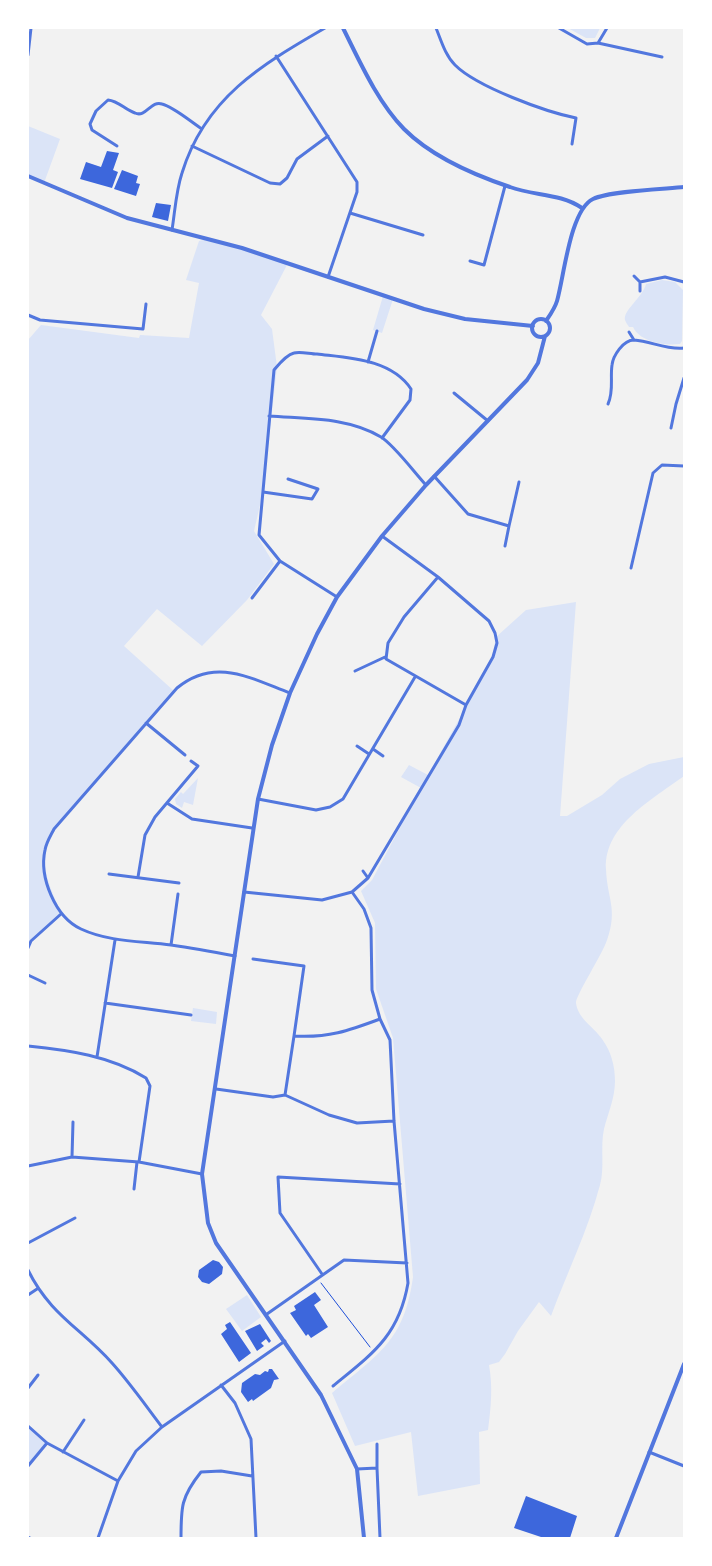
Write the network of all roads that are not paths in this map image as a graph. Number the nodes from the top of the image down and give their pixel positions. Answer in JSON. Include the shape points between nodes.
{"nodes":[{"id":1,"x":31,"y":28,"type":"edge"},
{"id":2,"x":325,"y":28,"type":"edge"},
{"id":3,"x":343,"y":28,"type":"edge"},
{"id":4,"x":436,"y":28,"type":"edge"},
{"id":5,"x":559,"y":28,"type":"edge"},
{"id":6,"x":607,"y":28,"type":"edge"},
{"id":7,"x":598,"y":43,"type":"junction"},
{"id":8,"x":28,"y":55,"type":"edge"},
{"id":9,"x":276,"y":56,"type":"junction"},
{"id":10,"x":662,"y":57,"type":"dead end"},
{"id":11,"x":202,"y":129,"type":"junction"},
{"id":12,"x":328,"y":136,"type":"junction"},
{"id":13,"x":572,"y":144,"type":"dead end"},
{"id":14,"x":117,"y":146,"type":"dead end"},
{"id":15,"x":192,"y":146,"type":"junction"},
{"id":16,"x":29,"y":177,"type":"edge"},
{"id":17,"x":28,"y":184,"type":"edge"},
{"id":18,"x":506,"y":186,"type":"junction"},
{"id":19,"x":684,"y":187,"type":"edge"},
{"id":20,"x":582,"y":208,"type":"junction"},
{"id":21,"x":350,"y":213,"type":"junction"},
{"id":22,"x":172,"y":230,"type":"junction"},
{"id":23,"x":424,"y":234,"type":"dead end"},
{"id":24,"x":470,"y":261,"type":"dead end"},
{"id":25,"x":634,"y":276,"type":"dead end"},
{"id":26,"x":328,"y":277,"type":"junction"},
{"id":27,"x":640,"y":282,"type":"junction"},
{"id":28,"x":684,"y":282,"type":"edge"},
{"id":29,"x":640,"y":291,"type":"dead end"},
{"id":30,"x":146,"y":304,"type":"dead end"},
{"id":31,"x":28,"y":315,"type":"edge"},
{"id":32,"x":546,"y":321,"type":"junction"},
{"id":33,"x":533,"y":326,"type":"junction"},
{"id":34,"x":377,"y":331,"type":"dead end"},
{"id":35,"x":629,"y":332,"type":"dead end"},
{"id":36,"x":545,"y":336,"type":"junction"},
{"id":37,"x":634,"y":340,"type":"junction"},
{"id":38,"x":684,"y":348,"type":"edge"},
{"id":39,"x":368,"y":362,"type":"junction"},
{"id":40,"x":684,"y":378,"type":"edge"},
{"id":41,"x":454,"y":393,"type":"dead end"},
{"id":42,"x":608,"y":404,"type":"dead end"},
{"id":43,"x":269,"y":416,"type":"junction"},
{"id":44,"x":488,"y":421,"type":"junction"},
{"id":45,"x":671,"y":428,"type":"dead end"},
{"id":46,"x":382,"y":438,"type":"junction"},
{"id":47,"x":684,"y":466,"type":"edge"},
{"id":48,"x":434,"y":476,"type":"junction"},
{"id":49,"x":288,"y":479,"type":"dead end"},
{"id":50,"x":519,"y":482,"type":"dead end"},
{"id":51,"x":426,"y":485,"type":"junction"},
{"id":52,"x":263,"y":492,"type":"junction"},
{"id":53,"x":509,"y":526,"type":"junction"},
{"id":54,"x":382,"y":536,"type":"junction"},
{"id":55,"x":505,"y":546,"type":"dead end"},
{"id":56,"x":280,"y":561,"type":"junction"},
{"id":57,"x":631,"y":568,"type":"dead end"},
{"id":58,"x":438,"y":577,"type":"junction"},
{"id":59,"x":337,"y":597,"type":"junction"},
{"id":60,"x":252,"y":598,"type":"dead end"},
{"id":61,"x":386,"y":656,"type":"junction"},
{"id":62,"x":355,"y":671,"type":"dead end"},
{"id":63,"x":415,"y":677,"type":"junction"},
{"id":64,"x":290,"y":693,"type":"junction"},
{"id":65,"x":466,"y":705,"type":"junction"},
{"id":66,"x":146,"y":723,"type":"junction"},
{"id":67,"x":357,"y":746,"type":"dead end"},
{"id":68,"x":373,"y":749,"type":"junction"},
{"id":69,"x":370,"y":754,"type":"junction"},
{"id":70,"x":185,"y":755,"type":"dead end"},
{"id":71,"x":383,"y":756,"type":"dead end"},
{"id":72,"x":191,"y":760,"type":"dead end"},
{"id":73,"x":258,"y":799,"type":"junction"},
{"id":74,"x":167,"y":803,"type":"junction"},
{"id":75,"x":252,"y":828,"type":"junction"},
{"id":76,"x":363,"y":871,"type":"dead end"},
{"id":77,"x":109,"y":874,"type":"dead end"},
{"id":78,"x":138,"y":877,"type":"junction"},
{"id":79,"x":368,"y":878,"type":"junction"},
{"id":80,"x":179,"y":883,"type":"dead end"},
{"id":81,"x":244,"y":892,"type":"junction"},
{"id":82,"x":352,"y":892,"type":"junction"},
{"id":83,"x":178,"y":894,"type":"dead end"},
{"id":84,"x":61,"y":914,"type":"junction"},
{"id":85,"x":115,"y":940,"type":"junction"},
{"id":86,"x":171,"y":945,"type":"junction"},
{"id":87,"x":28,"y":948,"type":"edge"},
{"id":88,"x":235,"y":956,"type":"junction"},
{"id":89,"x":253,"y":959,"type":"dead end"},
{"id":90,"x":28,"y":976,"type":"edge"},
{"id":91,"x":45,"y":983,"type":"dead end"},
{"id":92,"x":105,"y":1003,"type":"junction"},
{"id":93,"x":191,"y":1015,"type":"dead end"},
{"id":94,"x":380,"y":1019,"type":"junction"},
{"id":95,"x":294,"y":1036,"type":"junction"},
{"id":96,"x":28,"y":1046,"type":"edge"},
{"id":97,"x":97,"y":1057,"type":"junction"},
{"id":98,"x":216,"y":1089,"type":"junction"},
{"id":99,"x":285,"y":1095,"type":"junction"},
{"id":100,"x":394,"y":1121,"type":"junction"},
{"id":101,"x":73,"y":1122,"type":"dead end"},
{"id":102,"x":72,"y":1157,"type":"junction"},
{"id":103,"x":138,"y":1162,"type":"junction"},
{"id":104,"x":28,"y":1166,"type":"edge"},
{"id":105,"x":202,"y":1174,"type":"junction"},
{"id":106,"x":400,"y":1184,"type":"junction"},
{"id":107,"x":134,"y":1189,"type":"dead end"},
{"id":108,"x":75,"y":1218,"type":"dead end"},
{"id":109,"x":28,"y":1243,"type":"edge"},
{"id":110,"x":407,"y":1263,"type":"junction"},
{"id":111,"x":28,"y":1270,"type":"edge"},
{"id":112,"x":322,"y":1274,"type":"junction"},
{"id":113,"x":37,"y":1289,"type":"junction"},
{"id":114,"x":28,"y":1295,"type":"edge"},
{"id":115,"x":267,"y":1314,"type":"junction"},
{"id":116,"x":285,"y":1340,"type":"junction"},
{"id":117,"x":684,"y":1364,"type":"edge"},
{"id":118,"x":38,"y":1375,"type":"dead end"},
{"id":119,"x":221,"y":1385,"type":"junction"},
{"id":120,"x":333,"y":1386,"type":"dead end"},
{"id":121,"x":28,"y":1388,"type":"edge"},
{"id":122,"x":84,"y":1420,"type":"dead end"},
{"id":123,"x":28,"y":1426,"type":"edge"},
{"id":124,"x":162,"y":1427,"type":"junction"},
{"id":125,"x":47,"y":1443,"type":"junction"},
{"id":126,"x":377,"y":1444,"type":"dead end"},
{"id":127,"x":63,"y":1452,"type":"junction"},
{"id":128,"x":649,"y":1452,"type":"junction"},
{"id":129,"x":28,"y":1466,"type":"edge"},
{"id":130,"x":684,"y":1466,"type":"edge"},
{"id":131,"x":357,"y":1468,"type":"junction"},
{"id":132,"x":376,"y":1468,"type":"junction"},
{"id":133,"x":252,"y":1476,"type":"junction"},
{"id":134,"x":118,"y":1481,"type":"junction"},
{"id":135,"x":98,"y":1538,"type":"edge"},
{"id":136,"x":181,"y":1538,"type":"edge"},
{"id":137,"x":256,"y":1538,"type":"edge"},
{"id":138,"x":364,"y":1538,"type":"edge"},
{"id":139,"x":380,"y":1538,"type":"edge"},
{"id":140,"x":616,"y":1538,"type":"edge"}],
"edges":[{"from":1,"to":8,"type":"street"},
{"from":2,"to":9,"type":"street"},
{"from":3,"to":18,"type":"street","via":[[382,99],[402,127],[445,158]]},
{"from":4,"to":13,"type":"street","via":[[454,64],[470,77],[552,113],[576,118]]},
{"from":5,"to":7,"type":"street","via":[[587,44]]},
{"from":6,"to":7,"type":"street"},
{"from":7,"to":10,"type":"street"},
{"from":9,"to":11,"type":"street","via":[[232,90]]},
{"from":9,"to":12,"type":"street"},
{"from":11,"to":14,"type":"street","via":[[162,103],[137,114],[108,100],[96,111],[90,124],[92,130]]},
{"from":11,"to":15,"type":"street"},
{"from":12,"to":15,"type":"street","via":[[297,159],[280,184],[270,183]]},
{"from":12,"to":21,"type":"street","via":[[357,182]]},
{"from":15,"to":22,"type":"street","via":[[181,175]]},
{"from":16,"to":17,"type":"street"},
{"from":16,"to":22,"type":"street","via":[[114,214]]},
{"from":18,"to":20,"type":"street","via":[[532,194],[561,197]]},
{"from":18,"to":24,"type":"street","via":[[484,265]]},
{"from":19,"to":20,"type":"street","via":[[600,196]]},
{"from":20,"to":32,"type":"street","via":[[557,303]]},
{"from":21,"to":23,"type":"street"},
{"from":21,"to":26,"type":"street"},
{"from":22,"to":26,"type":"street","via":[[242,248]]},
{"from":25,"to":27,"type":"street"},
{"from":26,"to":33,"type":"street","via":[[445,316]]},
{"from":27,"to":28,"type":"street","via":[[665,277]]},
{"from":27,"to":29,"type":"street"},
{"from":30,"to":31,"type":"street","via":[[143,329],[40,320]]},
{"from":32,"to":33,"type":"street","via":[[539,320]]},
{"from":32,"to":36,"type":"street","via":[[550,329]]},
{"from":33,"to":36,"type":"street","via":[[535,335]]},
{"from":34,"to":39,"type":"street"},
{"from":35,"to":37,"type":"street"},
{"from":36,"to":44,"type":"street","via":[[534,370]]},
{"from":37,"to":38,"type":"street","via":[[664,348]]},
{"from":37,"to":42,"type":"street","via":[[624,344],[614,357]]},
{"from":39,"to":43,"type":"street","via":[[294,352],[274,370]]},
{"from":39,"to":46,"type":"street","via":[[393,373],[407,382],[411,389],[410,400]]},
{"from":40,"to":45,"type":"street"},
{"from":41,"to":44,"type":"street"},
{"from":43,"to":46,"type":"street","via":[[341,421]]},
{"from":43,"to":52,"type":"street"},
{"from":44,"to":48,"type":"street"},
{"from":46,"to":51,"type":"street"},
{"from":47,"to":57,"type":"street","via":[[662,465],[653,473]]},
{"from":48,"to":51,"type":"street"},
{"from":48,"to":53,"type":"street","via":[[468,514]]},
{"from":49,"to":52,"type":"street","via":[[318,489],[312,499]]},
{"from":50,"to":53,"type":"street"},
{"from":51,"to":54,"type":"street"},
{"from":52,"to":56,"type":"street","via":[[259,535]]},
{"from":53,"to":55,"type":"street"},
{"from":54,"to":58,"type":"street"},
{"from":54,"to":59,"type":"street"},
{"from":56,"to":59,"type":"street"},
{"from":56,"to":60,"type":"street"},
{"from":58,"to":61,"type":"street","via":[[404,617],[388,643]]},
{"from":58,"to":65,"type":"street","via":[[490,621],[495,633],[497,643],[493,657]]},
{"from":59,"to":64,"type":"street"},
{"from":61,"to":62,"type":"street"},
{"from":61,"to":63,"type":"street"},
{"from":63,"to":65,"type":"street"},
{"from":63,"to":68,"type":"street"},
{"from":64,"to":66,"type":"street","via":[[230,672],[209,672],[188,679]]},
{"from":64,"to":73,"type":"street"},
{"from":65,"to":79,"type":"street","via":[[458,725]]},
{"from":66,"to":70,"type":"street"},
{"from":66,"to":84,"type":"street","via":[[54,828],[45,849],[44,867],[49,890]]},
{"from":67,"to":69,"type":"street"},
{"from":68,"to":69,"type":"street"},
{"from":68,"to":71,"type":"street"},
{"from":69,"to":73,"type":"street","via":[[343,799],[330,807],[316,810]]},
{"from":72,"to":74,"type":"street","via":[[198,766]]},
{"from":73,"to":75,"type":"street"},
{"from":74,"to":75,"type":"street","via":[[192,819]]},
{"from":74,"to":78,"type":"street","via":[[154,817],[145,835]]},
{"from":75,"to":81,"type":"street"},
{"from":76,"to":79,"type":"street"},
{"from":77,"to":78,"type":"street"},
{"from":78,"to":80,"type":"street"},
{"from":79,"to":82,"type":"street"},
{"from":81,"to":82,"type":"street","via":[[322,900]]},
{"from":81,"to":88,"type":"street"},
{"from":82,"to":94,"type":"street","via":[[364,909],[371,928],[372,990]]},
{"from":83,"to":86,"type":"street"},
{"from":84,"to":85,"type":"street","via":[[79,928]]},
{"from":84,"to":87,"type":"street","via":[[31,941]]},
{"from":85,"to":86,"type":"street"},
{"from":85,"to":92,"type":"street"},
{"from":86,"to":88,"type":"street"},
{"from":88,"to":98,"type":"street"},
{"from":89,"to":95,"type":"street","via":[[304,966]]},
{"from":90,"to":91,"type":"street"},
{"from":92,"to":93,"type":"street"},
{"from":92,"to":97,"type":"street"},
{"from":94,"to":95,"type":"street","via":[[345,1033]]},
{"from":94,"to":100,"type":"street","via":[[390,1040]]},
{"from":95,"to":99,"type":"street"},
{"from":96,"to":97,"type":"street"},
{"from":97,"to":103,"type":"street","via":[[146,1078],[150,1086]]},
{"from":98,"to":99,"type":"street","via":[[273,1097]]},
{"from":98,"to":105,"type":"street"},
{"from":99,"to":100,"type":"street","via":[[329,1115],[357,1123]]},
{"from":100,"to":106,"type":"street"},
{"from":101,"to":102,"type":"street"},
{"from":102,"to":103,"type":"street"},
{"from":102,"to":104,"type":"street"},
{"from":103,"to":105,"type":"street"},
{"from":103,"to":107,"type":"street"},
{"from":105,"to":115,"type":"street","via":[[208,1223],[216,1242]]},
{"from":106,"to":110,"type":"street"},
{"from":106,"to":112,"type":"street","via":[[278,1177],[280,1213]]},
{"from":108,"to":109,"type":"street"},
{"from":110,"to":112,"type":"street","via":[[344,1260]]},
{"from":110,"to":120,"type":"street","via":[[405,1300],[398,1317],[379,1347]]},
{"from":111,"to":113,"type":"street"},
{"from":112,"to":115,"type":"street"},
{"from":113,"to":114,"type":"street"},
{"from":113,"to":124,"type":"street","via":[[66,1322],[112,1362]]},
{"from":115,"to":116,"type":"street"},
{"from":116,"to":119,"type":"street"},
{"from":116,"to":131,"type":"street","via":[[321,1395]]},
{"from":117,"to":128,"type":"street"},
{"from":118,"to":121,"type":"street"},
{"from":119,"to":124,"type":"street"},
{"from":119,"to":133,"type":"street","via":[[238,1409],[251,1439]]},
{"from":122,"to":127,"type":"street"},
{"from":123,"to":125,"type":"street"},
{"from":124,"to":134,"type":"street","via":[[136,1451]]},
{"from":125,"to":127,"type":"street"},
{"from":125,"to":129,"type":"street"},
{"from":126,"to":132,"type":"street"},
{"from":127,"to":134,"type":"street"},
{"from":128,"to":130,"type":"street"},
{"from":128,"to":140,"type":"street"},
{"from":131,"to":132,"type":"street"},
{"from":131,"to":138,"type":"street"},
{"from":132,"to":139,"type":"street"},
{"from":133,"to":136,"type":"street","via":[[221,1471],[201,1472],[181,1505]]},
{"from":133,"to":137,"type":"street"},
{"from":134,"to":135,"type":"street"}]}
